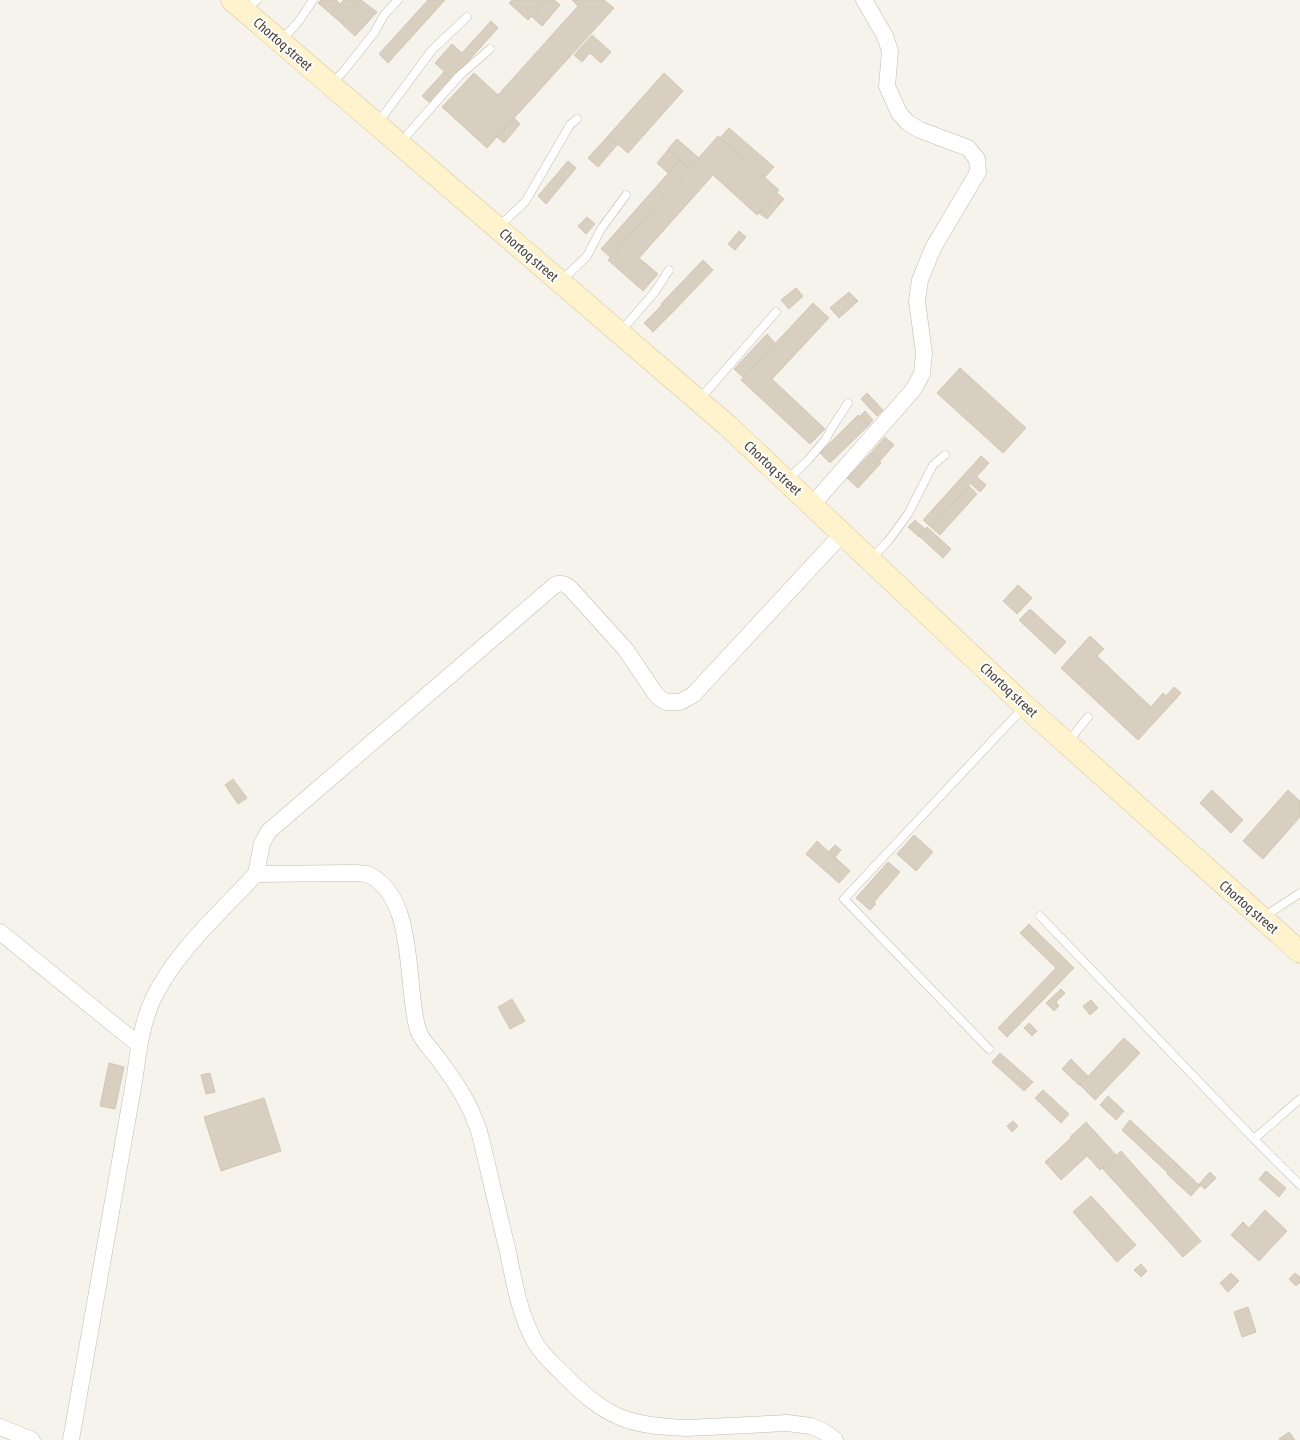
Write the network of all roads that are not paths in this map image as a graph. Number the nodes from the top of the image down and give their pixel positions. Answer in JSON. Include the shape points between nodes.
{"nodes":[{"id":1,"x":313,"y":0,"type":"edge"},
{"id":2,"x":398,"y":0,"type":"edge"},
{"id":3,"x":864,"y":0,"type":"edge"},
{"id":4,"x":244,"y":4,"type":"edge"},
{"id":5,"x":467,"y":17,"type":"dead end"},
{"id":6,"x":280,"y":42,"type":"junction"},
{"id":7,"x":490,"y":49,"type":"dead end"},
{"id":8,"x":330,"y":85,"type":"junction"},
{"id":9,"x":577,"y":119,"type":"dead end"},
{"id":10,"x":377,"y":125,"type":"junction"},
{"id":11,"x":399,"y":144,"type":"junction"},
{"id":12,"x":626,"y":196,"type":"dead end"},
{"id":13,"x":497,"y":228,"type":"junction"},
{"id":14,"x":669,"y":270,"type":"dead end"},
{"id":15,"x":560,"y":282,"type":"junction"},
{"id":16,"x":776,"y":312,"type":"dead end"},
{"id":17,"x":619,"y":332,"type":"junction"},
{"id":18,"x":698,"y":400,"type":"junction"},
{"id":19,"x":848,"y":403,"type":"dead end"},
{"id":20,"x":945,"y":455,"type":"dead end"},
{"id":21,"x":786,"y":480,"type":"junction"},
{"id":22,"x":812,"y":505,"type":"junction"},
{"id":23,"x":842,"y":534,"type":"junction"},
{"id":24,"x":870,"y":560,"type":"junction"},
{"id":25,"x":1025,"y":706,"type":"junction"},
{"id":26,"x":1088,"y":718,"type":"dead end"},
{"id":27,"x":1067,"y":744,"type":"junction"},
{"id":28,"x":256,"y":874,"type":"junction"},
{"id":29,"x":1300,"y":893,"type":"edge"},
{"id":30,"x":1040,"y":916,"type":"dead end"},
{"id":31,"x":1262,"y":918,"type":"junction"},
{"id":32,"x":0,"y":932,"type":"edge"},
{"id":33,"x":1300,"y":952,"type":"edge"},
{"id":34,"x":139,"y":1045,"type":"junction"},
{"id":35,"x":989,"y":1049,"type":"dead end"},
{"id":36,"x":1300,"y":1098,"type":"edge"},
{"id":37,"x":1254,"y":1139,"type":"junction"},
{"id":38,"x":1300,"y":1185,"type":"edge"},
{"id":39,"x":0,"y":1427,"type":"edge"},
{"id":40,"x":32,"y":1440,"type":"edge"},
{"id":41,"x":71,"y":1440,"type":"edge"},
{"id":42,"x":835,"y":1440,"type":"edge"}],
"edges":[{"from":1,"to":6,"type":"lane"},
{"from":2,"to":8,"type":"lane","via":[[384,15],[374,33],[343,72]]},
{"from":3,"to":22,"type":"street","via":[[885,36],[890,51],[887,86],[899,113],[908,123],[920,130],[968,148],[977,159],[978,172],[933,248],[920,280],[917,300],[924,353],[922,374],[913,390]]},
{"from":4,"to":6,"type":"main road","name":"Chortoq street"},
{"from":5,"to":10,"type":"lane","via":[[432,50]]},
{"from":6,"to":8,"type":"main road","name":"Chortoq street"},
{"from":7,"to":11,"type":"lane","via":[[459,76]]},
{"from":8,"to":10,"type":"main road","name":"Chortoq street"},
{"from":9,"to":13,"type":"lane","via":[[570,125],[525,202]]},
{"from":10,"to":11,"type":"main road","name":"Chortoq street"},
{"from":11,"to":13,"type":"main road","name":"Chortoq street"},
{"from":12,"to":15,"type":"lane","via":[[602,229],[587,256]]},
{"from":13,"to":15,"type":"main road","name":"Chortoq street"},
{"from":14,"to":17,"type":"lane","via":[[640,310]]},
{"from":15,"to":17,"type":"main road","name":"Chortoq street"},
{"from":16,"to":18,"type":"lane"},
{"from":17,"to":18,"type":"main road","name":"Chortoq street"},
{"from":18,"to":21,"type":"main road","name":"Chortoq street"},
{"from":19,"to":21,"type":"lane","via":[[826,439]]},
{"from":20,"to":24,"type":"lane","via":[[933,465],[908,514]]},
{"from":21,"to":22,"type":"main road","name":"Chortoq street"},
{"from":22,"to":23,"type":"main road","name":"Chortoq street"},
{"from":23,"to":24,"type":"main road","name":"Chortoq street"},
{"from":23,"to":28,"type":"street","via":[[693,695],[680,702],[666,702],[657,696],[626,650],[570,588],[564,584],[555,585],[269,831],[262,843]]},
{"from":24,"to":25,"type":"main road","name":"Chortoq street"},
{"from":25,"to":27,"type":"main road","name":"Chortoq street"},
{"from":25,"to":35,"type":"lane","via":[[844,898]]},
{"from":26,"to":27,"type":"lane"},
{"from":27,"to":31,"type":"main road","name":"Chortoq street"},
{"from":28,"to":34,"type":"street","via":[[186,950],[166,976],[152,1000]]},
{"from":28,"to":42,"type":"street","via":[[368,875],[383,886],[398,906],[418,1031],[471,1108],[479,1131],[516,1289],[528,1327],[544,1355],[580,1391],[606,1412],[629,1421],[686,1428],[793,1424],[811,1426]]},
{"from":29,"to":31,"type":"lane"},
{"from":30,"to":37,"type":"lane"},
{"from":31,"to":33,"type":"main road","name":"Chortoq street"},
{"from":32,"to":34,"type":"street"},
{"from":34,"to":41,"type":"street"},
{"from":36,"to":37,"type":"lane"},
{"from":37,"to":38,"type":"lane"},
{"from":39,"to":40,"type":"street"}]}
